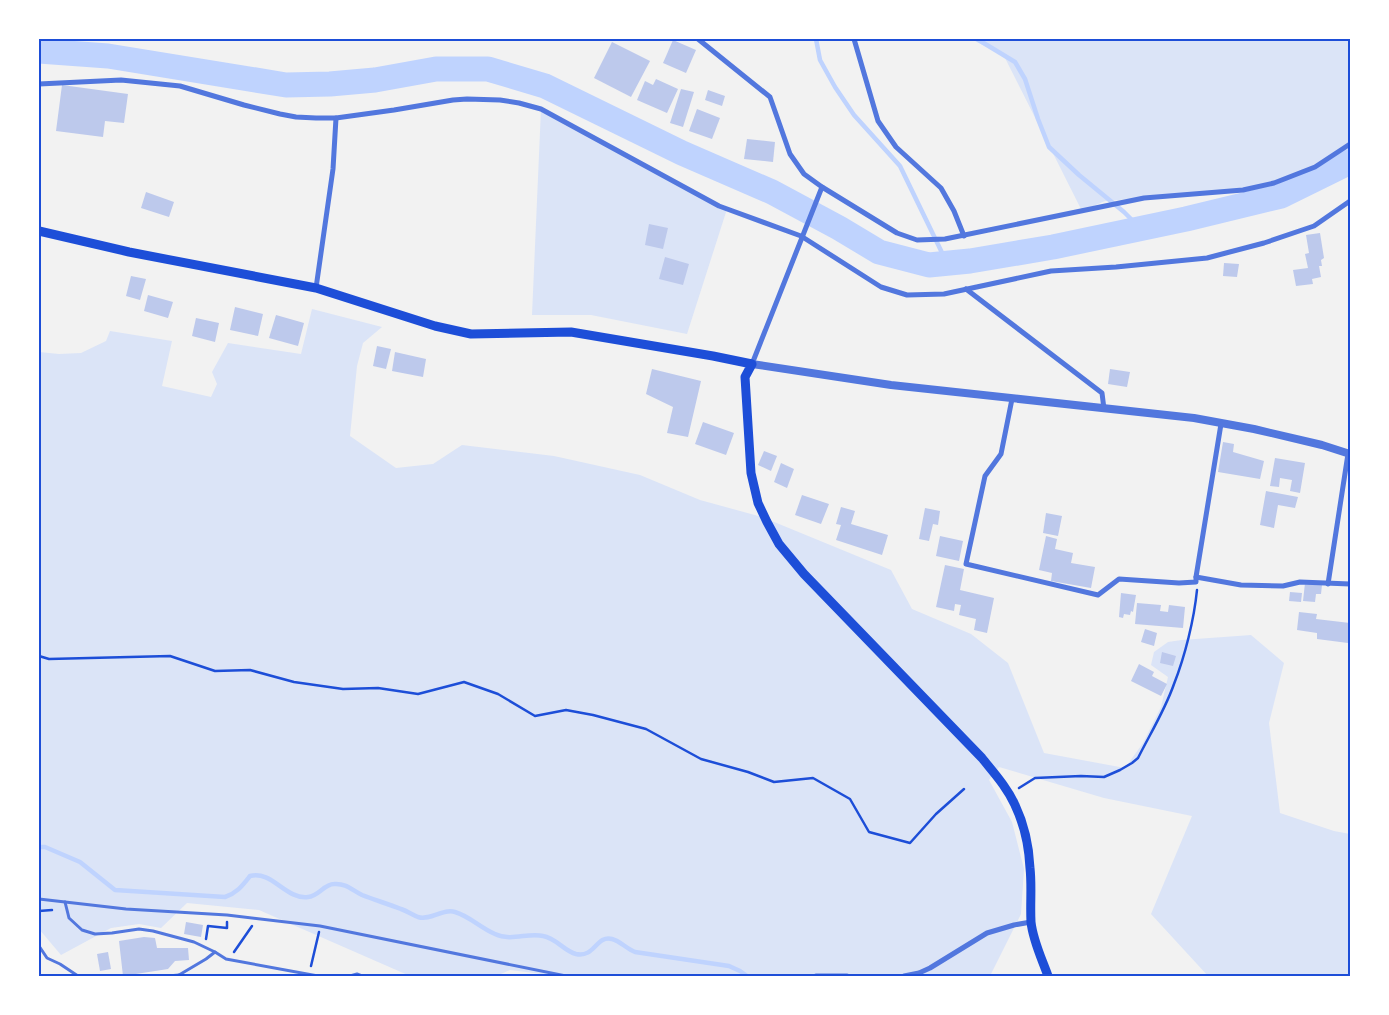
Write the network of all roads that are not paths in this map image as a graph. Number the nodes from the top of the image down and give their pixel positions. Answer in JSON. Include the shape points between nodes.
{"nodes":[{"id":1,"x":698,"y":39,"type":"edge"},
{"id":2,"x":854,"y":39,"type":"edge"},
{"id":3,"x":39,"y":84,"type":"edge"},
{"id":4,"x":336,"y":118,"type":"junction"},
{"id":5,"x":1350,"y":144,"type":"edge"},
{"id":6,"x":822,"y":187,"type":"junction"},
{"id":7,"x":1350,"y":201,"type":"edge"},
{"id":8,"x":39,"y":231,"type":"edge"},
{"id":9,"x":801,"y":236,"type":"junction"},
{"id":10,"x":964,"y":236,"type":"junction"},
{"id":11,"x":316,"y":288,"type":"junction"},
{"id":12,"x":966,"y":289,"type":"junction"},
{"id":13,"x":752,"y":364,"type":"junction"},
{"id":14,"x":1012,"y":399,"type":"junction"},
{"id":15,"x":1104,"y":408,"type":"junction"},
{"id":16,"x":1220,"y":424,"type":"junction"},
{"id":17,"x":1349,"y":454,"type":"edge"},
{"id":18,"x":1196,"y":580,"type":"junction"},
{"id":19,"x":1328,"y":584,"type":"junction"},
{"id":20,"x":1350,"y":584,"type":"edge"},
{"id":21,"x":39,"y":899,"type":"edge"},
{"id":22,"x":65,"y":902,"type":"junction"},
{"id":23,"x":1031,"y":922,"type":"junction"},
{"id":24,"x":39,"y":946,"type":"edge"},
{"id":25,"x":214,"y":952,"type":"junction"},
{"id":26,"x":179,"y":975,"type":"junction"},
{"id":27,"x":78,"y":976,"type":"edge"},
{"id":28,"x":168,"y":976,"type":"edge"},
{"id":29,"x":187,"y":976,"type":"edge"},
{"id":30,"x":318,"y":976,"type":"edge"},
{"id":31,"x":350,"y":976,"type":"edge"},
{"id":32,"x":362,"y":976,"type":"edge"},
{"id":33,"x":566,"y":976,"type":"edge"},
{"id":34,"x":816,"y":976,"type":"edge"},
{"id":35,"x":847,"y":976,"type":"edge"},
{"id":36,"x":904,"y":976,"type":"edge"},
{"id":37,"x":1048,"y":976,"type":"edge"}],
"edges":[{"from":1,"to":6,"type":"street","via":[[770,97],[790,154],[804,174]]},
{"from":2,"to":10,"type":"street","via":[[878,121],[896,147],[941,188]]},
{"from":3,"to":4,"type":"street","via":[[121,80],[180,86],[280,114]]},
{"from":4,"to":9,"type":"street","via":[[453,100],[519,103],[541,109],[719,206]]},
{"from":4,"to":11,"type":"street","via":[[333,169]]},
{"from":5,"to":10,"type":"street","via":[[1315,167],[1274,183],[1243,190],[1144,198]]},
{"from":6,"to":9,"type":"street"},
{"from":6,"to":10,"type":"street","via":[[897,233],[917,240]]},
{"from":7,"to":12,"type":"street","via":[[1314,226],[1207,258],[1051,271]]},
{"from":8,"to":11,"type":"main road"},
{"from":9,"to":12,"type":"street","via":[[881,287],[907,295],[944,294]]},
{"from":9,"to":13,"type":"street"},
{"from":11,"to":13,"type":"main road","via":[[435,326],[471,334],[571,332]]},
{"from":12,"to":15,"type":"street","via":[[1102,393]]},
{"from":13,"to":14,"type":"street"},
{"from":13,"to":23,"type":"main road","via":[[745,377],[751,473],[758,503],[767,522],[779,544],[804,574],[982,758],[1003,784],[1015,804],[1026,841]]},
{"from":14,"to":15,"type":"street"},
{"from":14,"to":18,"type":"street","via":[[1001,454],[985,476],[966,564],[1098,595],[1119,579],[1179,583]]},
{"from":15,"to":16,"type":"street"},
{"from":16,"to":17,"type":"street","via":[[1254,429]]},
{"from":16,"to":18,"type":"street"},
{"from":17,"to":19,"type":"street"},
{"from":18,"to":19,"type":"street","via":[[1241,585]]},
{"from":19,"to":20,"type":"street"},
{"from":21,"to":22,"type":"lane"},
{"from":22,"to":25,"type":"lane","via":[[69,918],[82,930],[95,934],[146,930],[194,942]]},
{"from":22,"to":33,"type":"lane","via":[[320,926]]},
{"from":23,"to":36,"type":"street","via":[[987,933],[919,974]]},
{"from":23,"to":37,"type":"main road"},
{"from":24,"to":27,"type":"lane","via":[[47,958]]},
{"from":25,"to":26,"type":"lane"},
{"from":25,"to":30,"type":"lane","via":[[229,960]]},
{"from":26,"to":28,"type":"lane"},
{"from":26,"to":29,"type":"lane"},
{"from":31,"to":32,"type":"lane"},
{"from":34,"to":35,"type":"street"}]}
